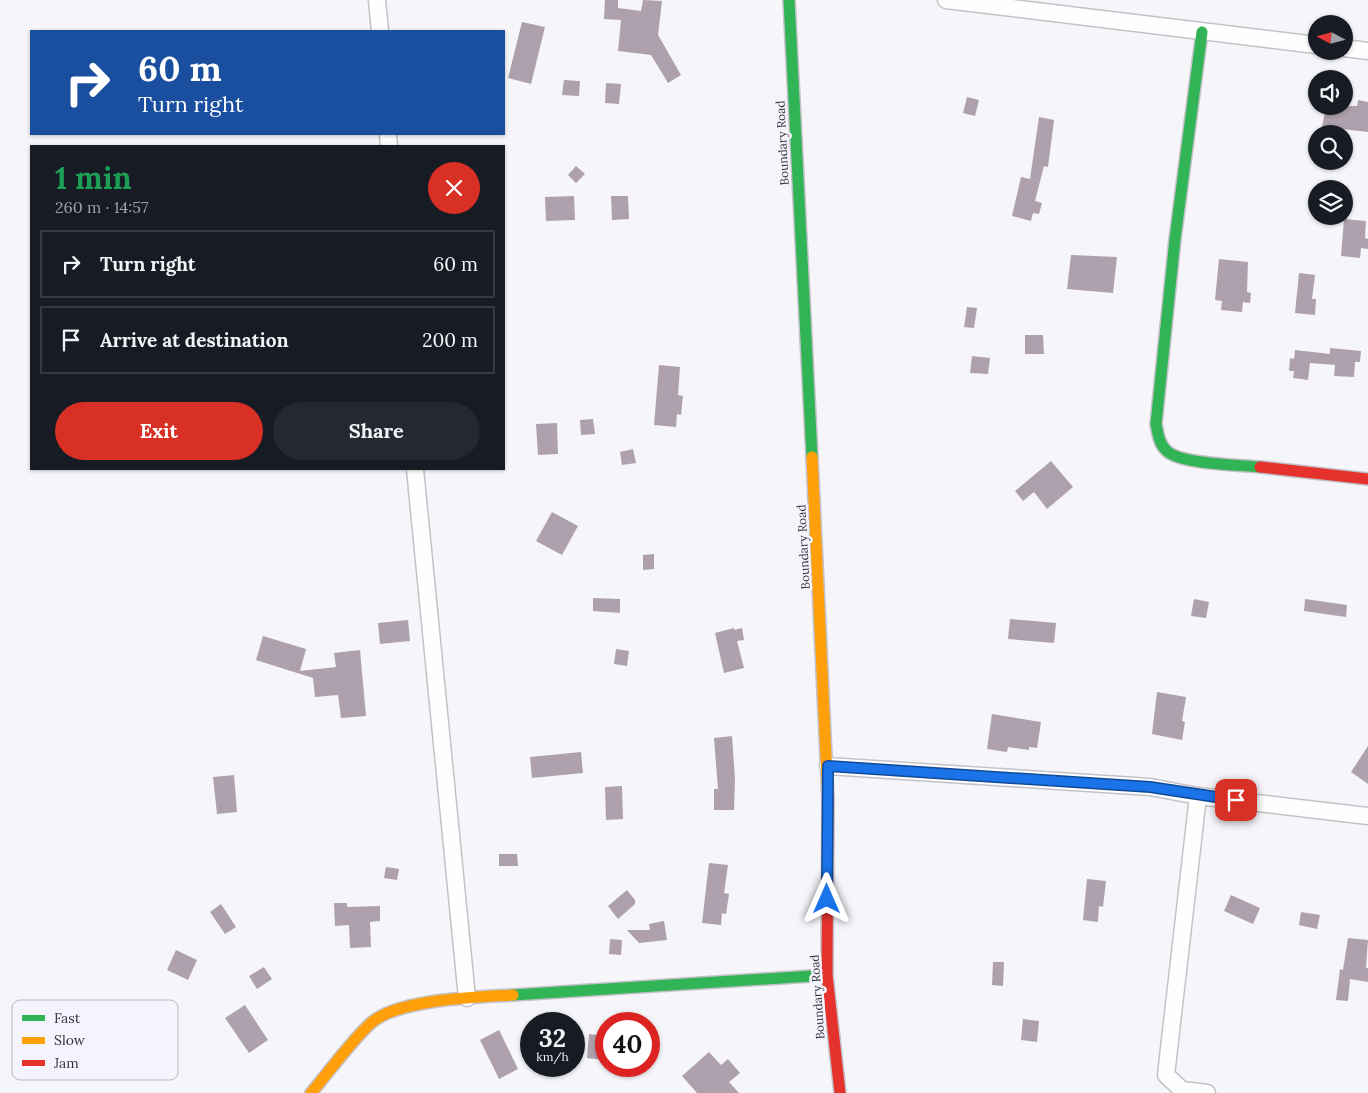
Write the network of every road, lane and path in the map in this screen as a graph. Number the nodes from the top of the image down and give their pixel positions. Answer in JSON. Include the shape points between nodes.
{"nodes":[{"id":1,"x":378,"y":0,"type":"edge"},
{"id":2,"x":789,"y":0,"type":"edge"},
{"id":3,"x":946,"y":0,"type":"edge"},
{"id":4,"x":380,"y":30,"type":"edge"},
{"id":5,"x":1202,"y":32,"type":"junction"},
{"id":6,"x":1308,"y":44,"type":"edge"},
{"id":7,"x":1353,"y":49,"type":"edge"},
{"id":8,"x":1368,"y":51,"type":"edge"},
{"id":9,"x":415,"y":470,"type":"edge"},
{"id":10,"x":1368,"y":479,"type":"edge"},
{"id":11,"x":828,"y":766,"type":"junction"},
{"id":12,"x":1198,"y":796,"type":"junction"},
{"id":13,"x":1368,"y":816,"type":"edge"},
{"id":14,"x":827,"y":975,"type":"junction"},
{"id":15,"x":467,"y":998,"type":"junction"},
{"id":16,"x":311,"y":1093,"type":"edge"},
{"id":17,"x":840,"y":1093,"type":"edge"},
{"id":18,"x":1207,"y":1093,"type":"edge"}],
"edges":[{"from":1,"to":4,"type":"street"},
{"from":2,"to":11,"type":"street","name":"Boundary Road"},
{"from":3,"to":5,"type":"street"},
{"from":5,"to":6,"type":"street"},
{"from":5,"to":10,"type":"street","via":[[1161,367],[1156,424],[1159,441],[1168,452],[1184,459]]},
{"from":7,"to":8,"type":"street"},
{"from":9,"to":15,"type":"street"},
{"from":11,"to":12,"type":"street","via":[[1150,787]]},
{"from":11,"to":14,"type":"street","name":"Boundary Road"},
{"from":12,"to":13,"type":"street"},
{"from":12,"to":18,"type":"street","via":[[1166,1076],[1182,1090]]},
{"from":14,"to":15,"type":"street"},
{"from":14,"to":17,"type":"street","name":"Boundary Road"},
{"from":15,"to":16,"type":"street","via":[[401,1008],[372,1022]]}]}
